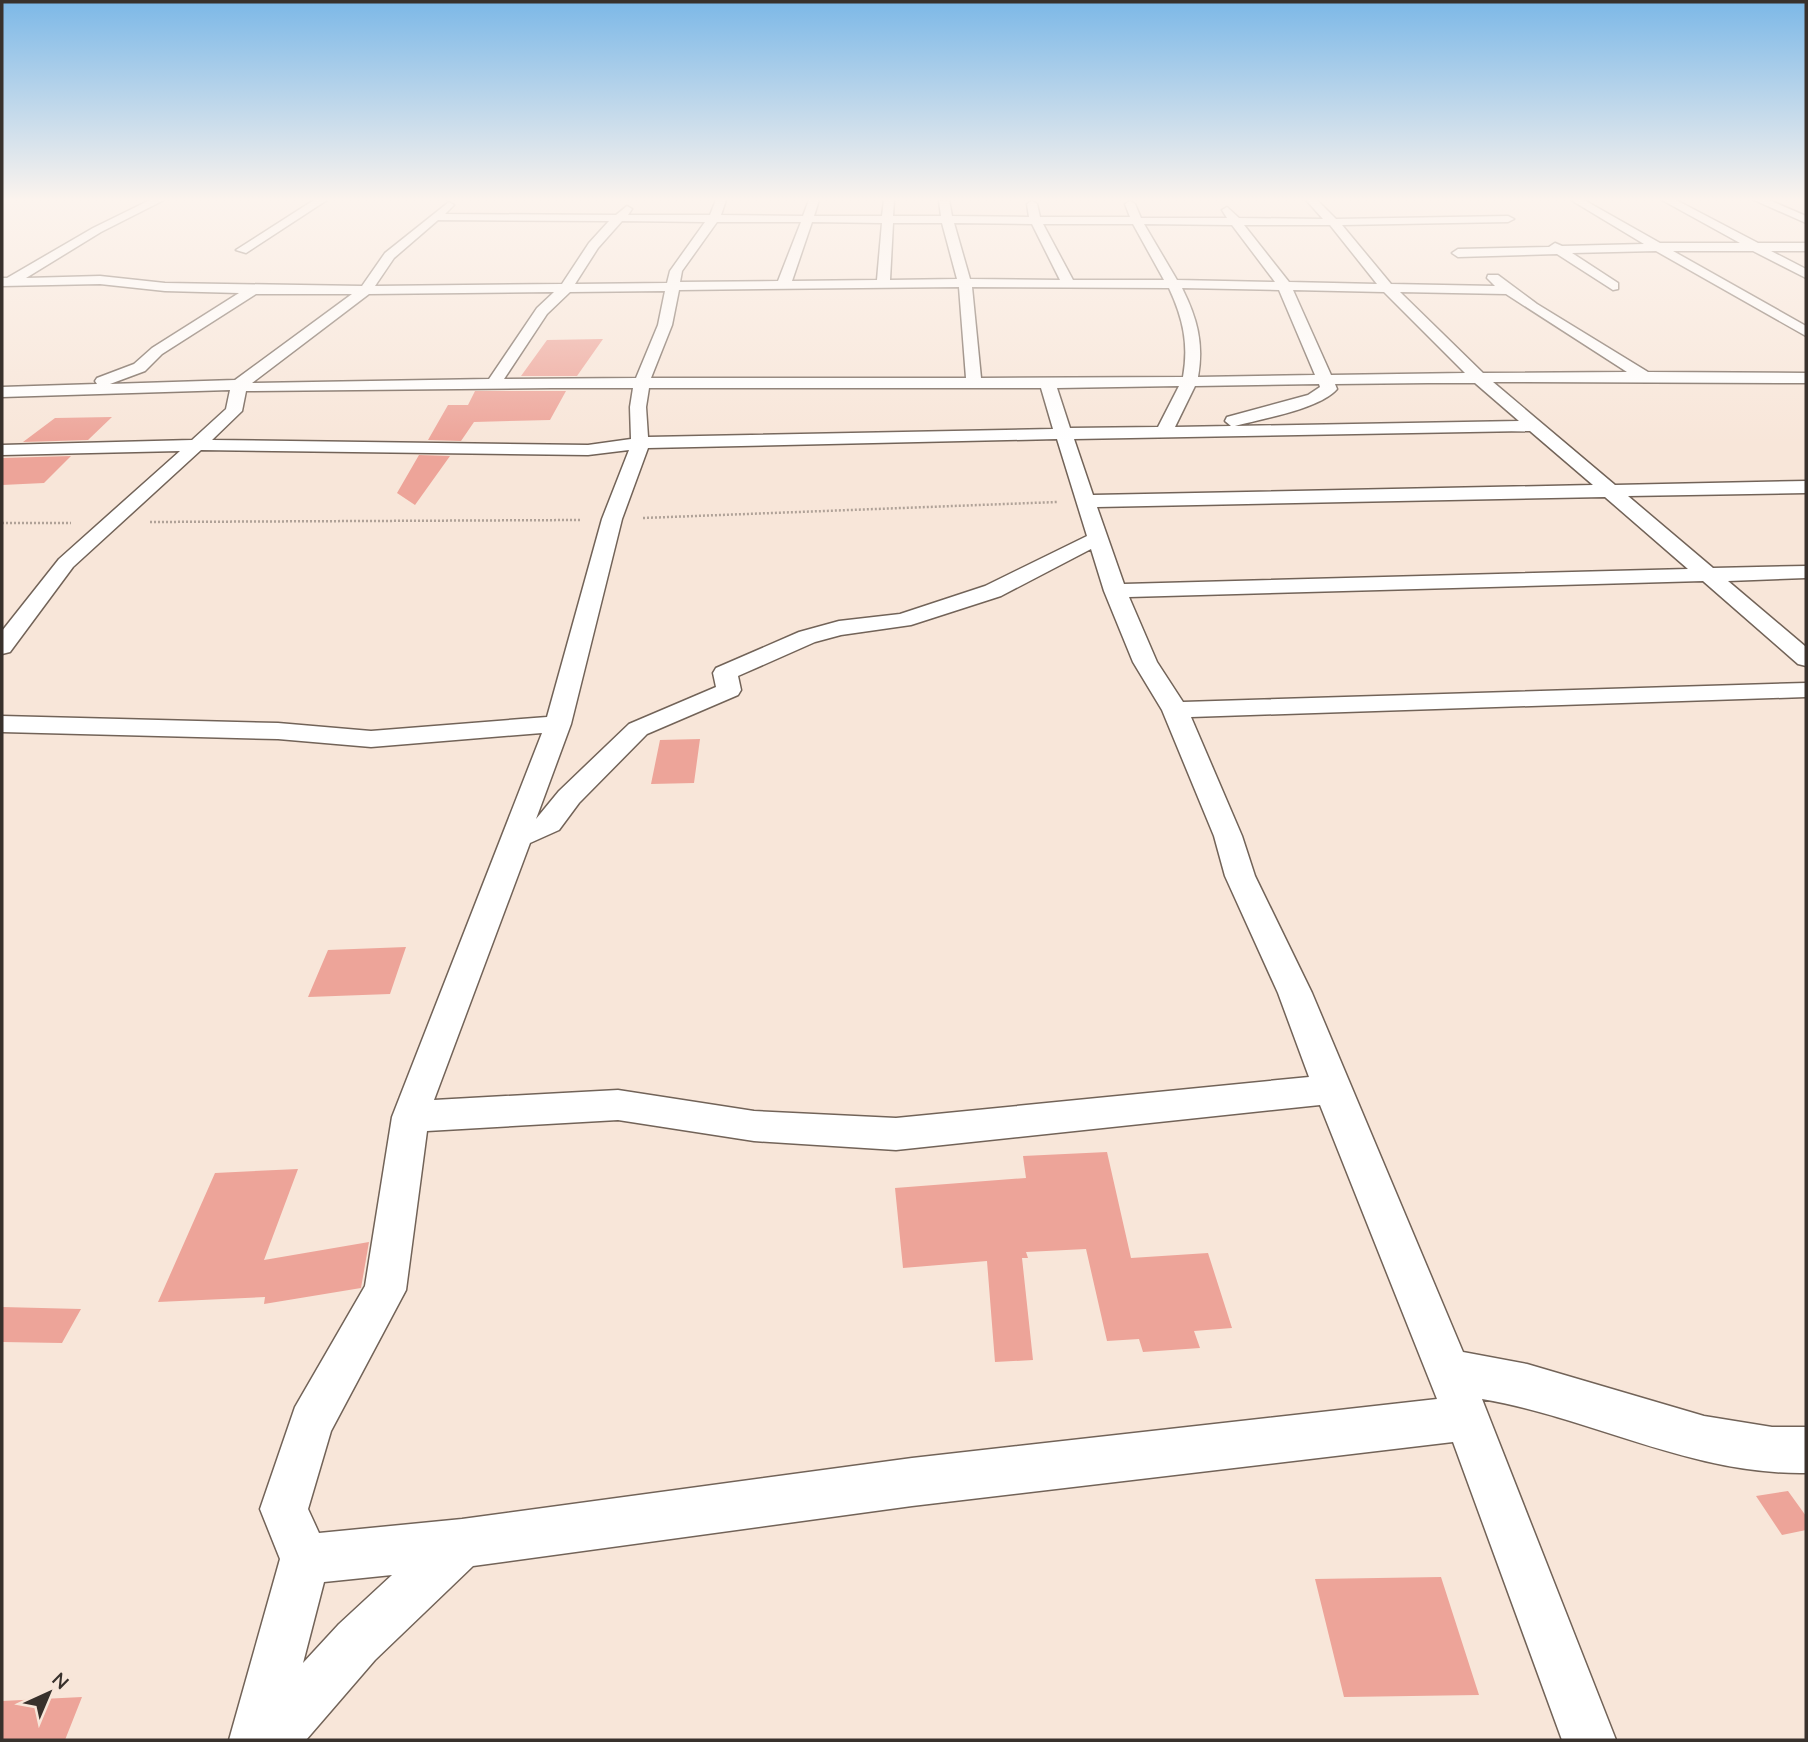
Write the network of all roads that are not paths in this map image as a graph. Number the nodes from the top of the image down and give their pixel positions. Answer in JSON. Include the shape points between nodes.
{"nodes":[{"id":1,"x":59,"y":281,"type":"edge"},
{"id":2,"x":112,"y":281,"type":"edge"},
{"id":3,"x":372,"y":281,"type":"edge"},
{"id":4,"x":570,"y":281,"type":"edge"},
{"id":5,"x":675,"y":281,"type":"edge"},
{"id":6,"x":1171,"y":281,"type":"edge"},
{"id":7,"x":1281,"y":281,"type":"edge"},
{"id":8,"x":1382,"y":281,"type":"edge"},
{"id":9,"x":1497,"y":281,"type":"edge"},
{"id":10,"x":1605,"y":281,"type":"edge"},
{"id":11,"x":1718,"y":281,"type":"edge"},
{"id":12,"x":4,"y":283,"type":"edge"},
{"id":13,"x":965,"y":283,"type":"junction"},
{"id":14,"x":1068,"y":283,"type":"joint"},
{"id":15,"x":784,"y":284,"type":"joint"},
{"id":16,"x":883,"y":284,"type":"joint"},
{"id":17,"x":1173,"y":284,"type":"junction"},
{"id":18,"x":1284,"y":285,"type":"junction"},
{"id":19,"x":1612,"y":286,"type":"dead end"},
{"id":20,"x":674,"y":287,"type":"junction"},
{"id":21,"x":1387,"y":287,"type":"junction"},
{"id":22,"x":566,"y":288,"type":"junction"},
{"id":23,"x":253,"y":290,"type":"junction"},
{"id":24,"x":366,"y":290,"type":"junction"},
{"id":25,"x":1509,"y":290,"type":"junction"},
{"id":26,"x":1806,"y":332,"type":"edge"},
{"id":27,"x":1647,"y":378,"type":"junction"},
{"id":28,"x":1806,"y":378,"type":"edge"},
{"id":29,"x":1326,"y":379,"type":"junction"},
{"id":30,"x":1480,"y":379,"type":"junction"},
{"id":31,"x":1190,"y":380,"type":"junction"},
{"id":32,"x":642,"y":382,"type":"junction"},
{"id":33,"x":974,"y":383,"type":"junction"},
{"id":34,"x":1047,"y":383,"type":"junction"},
{"id":35,"x":494,"y":384,"type":"junction"},
{"id":36,"x":239,"y":385,"type":"junction"},
{"id":37,"x":51,"y":391,"type":"junction"},
{"id":38,"x":2,"y":392,"type":"edge"},
{"id":39,"x":1533,"y":426,"type":"junction"},
{"id":40,"x":1065,"y":433,"type":"junction"},
{"id":41,"x":1163,"y":433,"type":"junction"},
{"id":42,"x":1196,"y":433,"type":"junction"},
{"id":43,"x":640,"y":444,"type":"junction"},
{"id":44,"x":197,"y":445,"type":"junction"},
{"id":45,"x":2,"y":450,"type":"edge"},
{"id":46,"x":1806,"y":488,"type":"edge"},
{"id":47,"x":1610,"y":491,"type":"junction"},
{"id":48,"x":1085,"y":501,"type":"junction"},
{"id":49,"x":1097,"y":538,"type":"junction"},
{"id":50,"x":1806,"y":572,"type":"edge"},
{"id":51,"x":1708,"y":575,"type":"junction"},
{"id":52,"x":1115,"y":591,"type":"junction"},
{"id":53,"x":2,"y":647,"type":"edge"},
{"id":54,"x":1806,"y":659,"type":"edge"},
{"id":55,"x":1806,"y":690,"type":"edge"},
{"id":56,"x":1175,"y":710,"type":"junction"},
{"id":57,"x":2,"y":724,"type":"edge"},
{"id":58,"x":558,"y":724,"type":"junction"},
{"id":59,"x":502,"y":867,"type":"junction"},
{"id":60,"x":1332,"y":1089,"type":"junction"},
{"id":61,"x":410,"y":1117,"type":"junction"},
{"id":62,"x":1449,"y":1371,"type":"junction"},
{"id":63,"x":1466,"y":1418,"type":"junction"},
{"id":64,"x":1806,"y":1450,"type":"edge"},
{"id":65,"x":462,"y":1543,"type":"junction"},
{"id":66,"x":305,"y":1559,"type":"junction"},
{"id":67,"x":256,"y":1740,"type":"edge"},
{"id":68,"x":270,"y":1740,"type":"edge"},
{"id":69,"x":1589,"y":1740,"type":"edge"}],
"edges":[{"from":1,"to":12,"type":"street"},
{"from":2,"to":23,"type":"street"},
{"from":3,"to":24,"type":"street"},
{"from":4,"to":22,"type":"street"},
{"from":5,"to":20,"type":"street"},
{"from":6,"to":17,"type":"street"},
{"from":7,"to":18,"type":"street"},
{"from":8,"to":21,"type":"street"},
{"from":9,"to":25,"type":"street"},
{"from":10,"to":19,"type":"street"},
{"from":11,"to":26,"type":"street"},
{"from":13,"to":14,"type":"street"},
{"from":13,"to":16,"type":"street"},
{"from":13,"to":33,"type":"street"},
{"from":14,"to":17,"type":"street"},
{"from":15,"to":16,"type":"street"},
{"from":15,"to":20,"type":"street"},
{"from":17,"to":18,"type":"street"},
{"from":17,"to":31,"type":"street","via":[[1196,350]]},
{"from":18,"to":21,"type":"street"},
{"from":18,"to":29,"type":"street"},
{"from":20,"to":22,"type":"street"},
{"from":20,"to":32,"type":"street","via":[[665,325]]},
{"from":21,"to":25,"type":"street"},
{"from":21,"to":30,"type":"street"},
{"from":22,"to":24,"type":"street"},
{"from":22,"to":35,"type":"street","via":[[542,311]]},
{"from":23,"to":24,"type":"street"},
{"from":23,"to":37,"type":"street","via":[[157,351],[146,365],[122,376]]},
{"from":24,"to":36,"type":"street"},
{"from":25,"to":27,"type":"street"},
{"from":27,"to":28,"type":"street"},
{"from":27,"to":30,"type":"street"},
{"from":29,"to":30,"type":"street"},
{"from":29,"to":31,"type":"street"},
{"from":29,"to":42,"type":"street","via":[[1329,388],[1314,398]]},
{"from":30,"to":39,"type":"street"},
{"from":31,"to":34,"type":"street"},
{"from":31,"to":41,"type":"street"},
{"from":32,"to":33,"type":"street"},
{"from":32,"to":35,"type":"street"},
{"from":32,"to":43,"type":"street"},
{"from":33,"to":34,"type":"street"},
{"from":34,"to":40,"type":"street"},
{"from":35,"to":36,"type":"street"},
{"from":36,"to":37,"type":"street"},
{"from":36,"to":44,"type":"street","via":[[233,411]]},
{"from":37,"to":38,"type":"street"},
{"from":39,"to":42,"type":"street"},
{"from":39,"to":47,"type":"street"},
{"from":40,"to":41,"type":"street"},
{"from":40,"to":43,"type":"street"},
{"from":40,"to":48,"type":"street"},
{"from":41,"to":42,"type":"street"},
{"from":43,"to":44,"type":"street","via":[[588,450]]},
{"from":43,"to":58,"type":"street","via":[[612,519]]},
{"from":44,"to":45,"type":"street"},
{"from":44,"to":53,"type":"street","via":[[66,564]]},
{"from":46,"to":47,"type":"street"},
{"from":47,"to":48,"type":"street"},
{"from":47,"to":51,"type":"street"},
{"from":48,"to":49,"type":"street"},
{"from":49,"to":52,"type":"street"},
{"from":49,"to":59,"type":"street","via":[[993,590],[903,620],[807,637],[725,673],[729,690],[638,729],[569,797],[549,824],[519,837]]},
{"from":50,"to":51,"type":"street"},
{"from":51,"to":52,"type":"street"},
{"from":51,"to":54,"type":"street"},
{"from":52,"to":56,"type":"street","via":[[1145,662]]},
{"from":55,"to":56,"type":"street"},
{"from":56,"to":60,"type":"street"},
{"from":57,"to":58,"type":"street","via":[[278,731],[371,739]]},
{"from":58,"to":59,"type":"street"},
{"from":59,"to":61,"type":"street"},
{"from":60,"to":61,"type":"street","via":[[896,1134],[754,1126],[618,1105]]},
{"from":60,"to":62,"type":"street"},
{"from":61,"to":66,"type":"street","via":[[385,1290],[311,1423],[285,1509]]},
{"from":62,"to":63,"type":"street"},
{"from":62,"to":64,"type":"street","via":[[1535,1388],[1699,1438],[1776,1452]]},
{"from":63,"to":65,"type":"street","via":[[912,1482]]},
{"from":63,"to":69,"type":"street"},
{"from":65,"to":66,"type":"street"},
{"from":65,"to":68,"type":"street","via":[[357,1642]]},
{"from":66,"to":67,"type":"street"}]}
